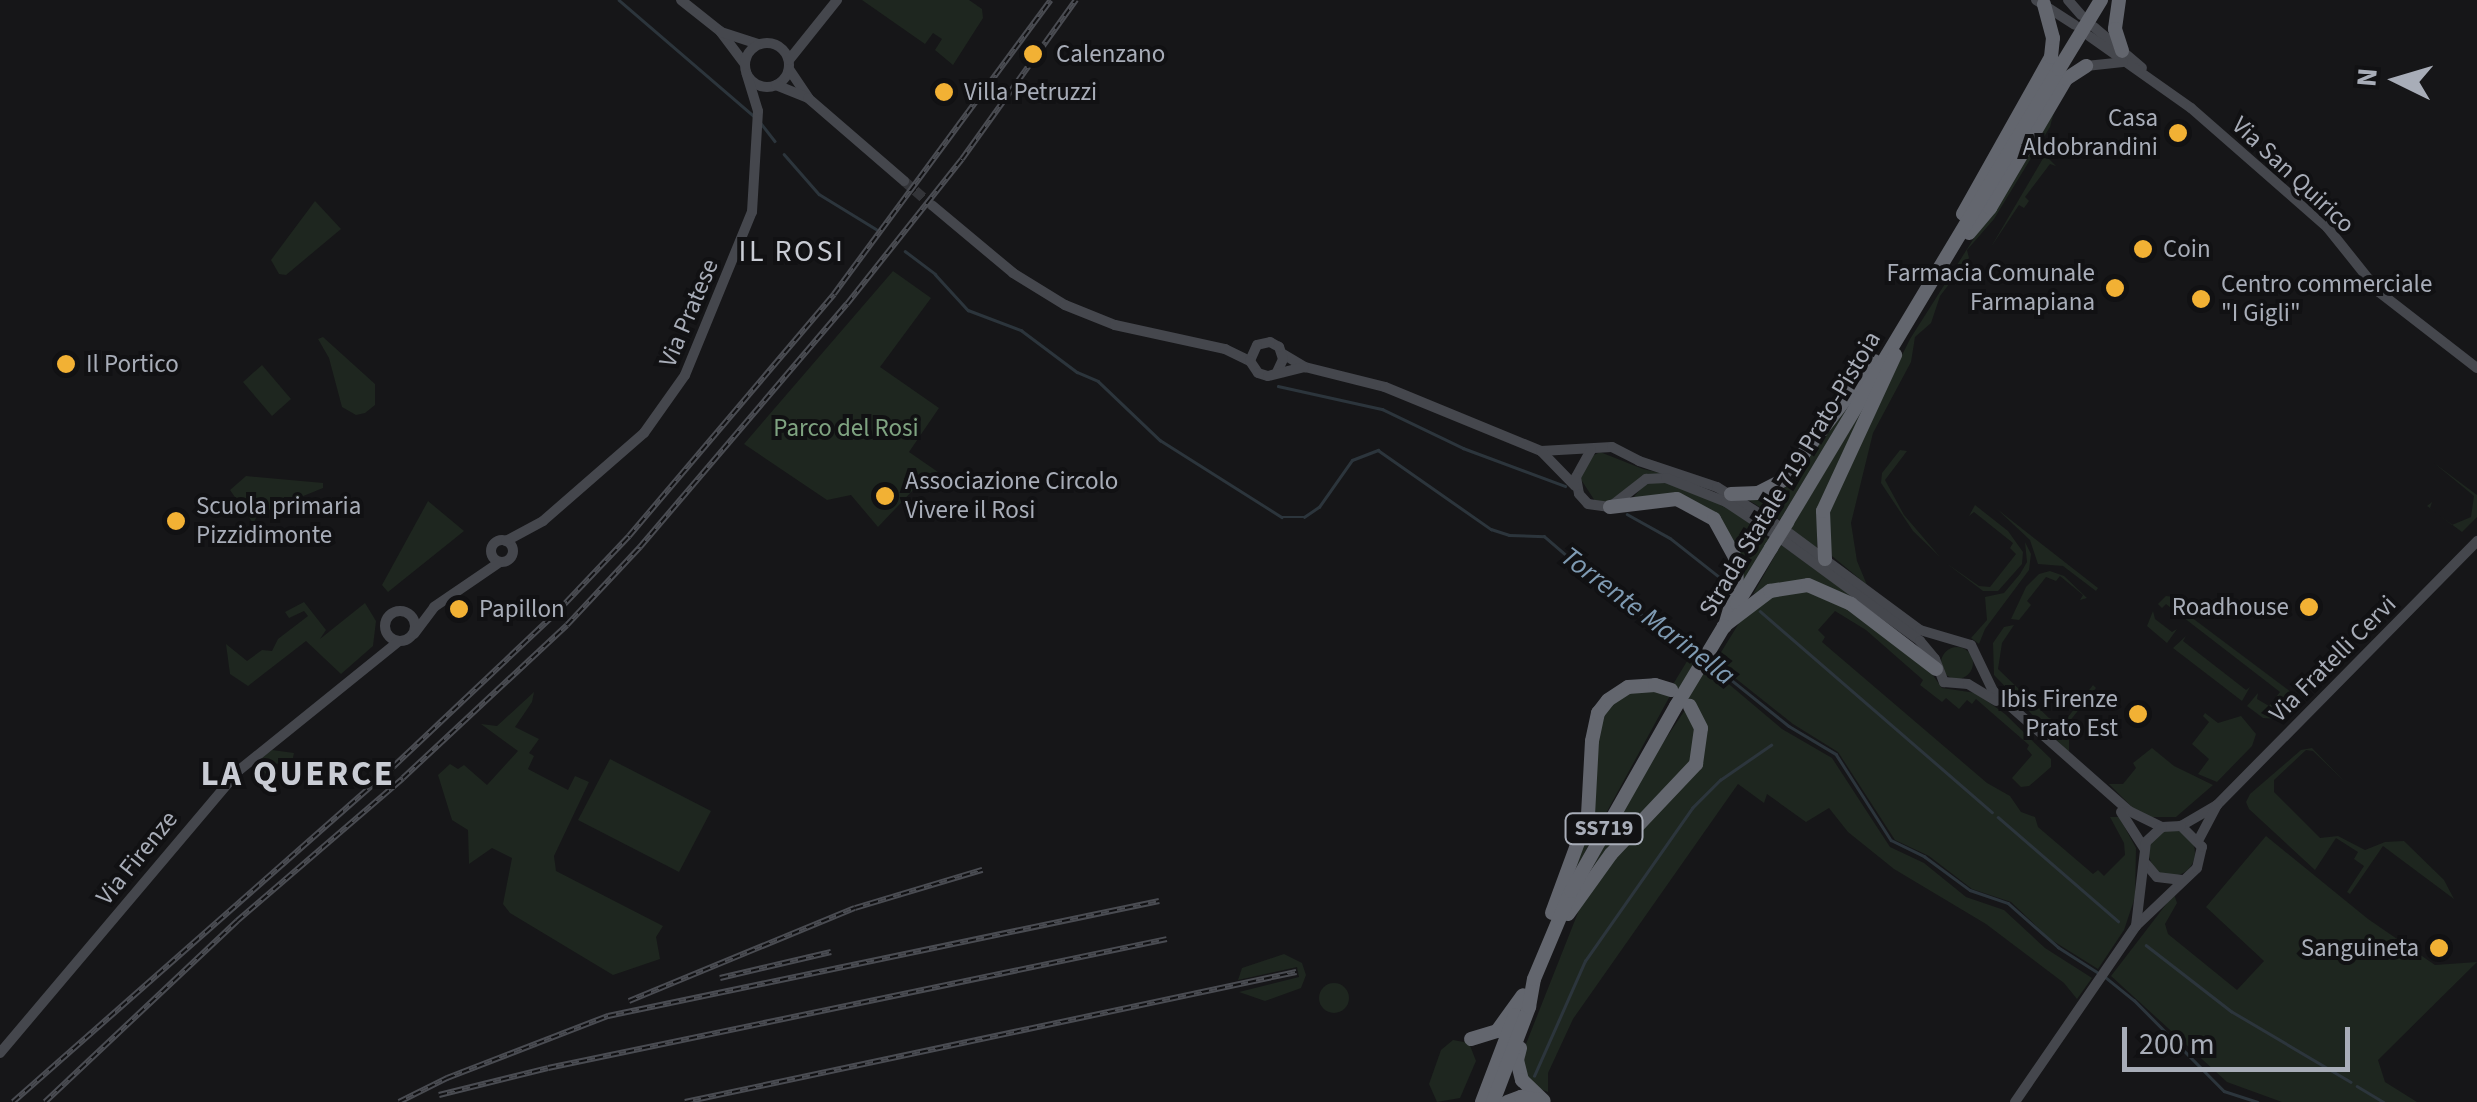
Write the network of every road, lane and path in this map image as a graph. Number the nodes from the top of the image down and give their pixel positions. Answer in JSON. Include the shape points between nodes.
{"nodes":[{"id":1,"x":681,"y":0,"type":"edge"},
{"id":2,"x":837,"y":0,"type":"edge"},
{"id":3,"x":2068,"y":0,"type":"edge"},
{"id":4,"x":2101,"y":0,"type":"edge"},
{"id":5,"x":2119,"y":0,"type":"edge"},
{"id":6,"x":2040,"y":2,"type":"edge"},
{"id":7,"x":720,"y":31,"type":"junction"},
{"id":8,"x":2091,"y":32,"type":"dead end"},
{"id":9,"x":806,"y":34,"type":"junction"},
{"id":10,"x":771,"y":43,"type":"junction"},
{"id":11,"x":758,"y":44,"type":"junction"},
{"id":12,"x":2123,"y":56,"type":"junction"},
{"id":13,"x":788,"y":64,"type":"junction"},
{"id":14,"x":2086,"y":66,"type":"joint"},
{"id":15,"x":746,"y":69,"type":"junction"},
{"id":16,"x":774,"y":85,"type":"junction"},
{"id":17,"x":808,"y":98,"type":"junction"},
{"id":18,"x":758,"y":116,"type":"junction"},
{"id":19,"x":904,"y":180,"type":"tunnel mouth"},
{"id":20,"x":933,"y":206,"type":"tunnel mouth"},
{"id":21,"x":1937,"y":272,"type":"junction"},
{"id":22,"x":1912,"y":313,"type":"junction"},
{"id":23,"x":1254,"y":347,"type":"junction"},
{"id":24,"x":1224,"y":349,"type":"junction"},
{"id":25,"x":1283,"y":354,"type":"junction"},
{"id":26,"x":1250,"y":361,"type":"junction"},
{"id":27,"x":1305,"y":366,"type":"junction"},
{"id":28,"x":2477,"y":368,"type":"edge"},
{"id":29,"x":1277,"y":372,"type":"junction"},
{"id":30,"x":669,"y":402,"type":"joint"},
{"id":31,"x":1592,"y":449,"type":"junction"},
{"id":32,"x":1541,"y":451,"type":"junction"},
{"id":33,"x":1578,"y":489,"type":"junction"},
{"id":34,"x":1731,"y":494,"type":"junction"},
{"id":35,"x":1610,"y":507,"type":"junction"},
{"id":36,"x":543,"y":521,"type":"junction"},
{"id":37,"x":1780,"y":533,"type":"junction"},
{"id":38,"x":506,"y":541,"type":"junction"},
{"id":39,"x":2477,"y":541,"type":"edge"},
{"id":40,"x":491,"y":552,"type":"junction"},
{"id":41,"x":513,"y":552,"type":"junction"},
{"id":42,"x":1825,"y":559,"type":"junction"},
{"id":43,"x":500,"y":562,"type":"junction"},
{"id":44,"x":472,"y":579,"type":"junction"},
{"id":45,"x":434,"y":607,"type":"junction"},
{"id":46,"x":406,"y":612,"type":"junction"},
{"id":47,"x":1724,"y":626,"type":"junction"},
{"id":48,"x":386,"y":630,"type":"junction"},
{"id":49,"x":414,"y":634,"type":"junction"},
{"id":50,"x":1952,"y":641,"type":"junction"},
{"id":51,"x":398,"y":642,"type":"junction"},
{"id":52,"x":1936,"y":664,"type":"junction"},
{"id":53,"x":366,"y":666,"type":"junction"},
{"id":54,"x":1980,"y":670,"type":"junction"},
{"id":55,"x":1968,"y":684,"type":"junction"},
{"id":56,"x":1671,"y":690,"type":"dead end"},
{"id":57,"x":1683,"y":706,"type":"junction"},
{"id":58,"x":2217,"y":804,"type":"junction"},
{"id":59,"x":2181,"y":826,"type":"junction"},
{"id":60,"x":2162,"y":827,"type":"junction"},
{"id":61,"x":2198,"y":841,"type":"junction"},
{"id":62,"x":2144,"y":848,"type":"junction"},
{"id":63,"x":2146,"y":863,"type":"junction"},
{"id":64,"x":2183,"y":880,"type":"junction"},
{"id":65,"x":2136,"y":926,"type":"junction"},
{"id":66,"x":1542,"y":958,"type":"junction"},
{"id":67,"x":1526,"y":1001,"type":"junction"},
{"id":68,"x":1471,"y":1039,"type":"dead end"},
{"id":69,"x":0,"y":1053,"type":"edge"},
{"id":70,"x":1482,"y":1102,"type":"edge"},
{"id":71,"x":1492,"y":1102,"type":"edge"},
{"id":72,"x":1507,"y":1102,"type":"edge"},
{"id":73,"x":1544,"y":1102,"type":"edge"},
{"id":74,"x":2015,"y":1102,"type":"edge"}],
"edges":[{"from":1,"to":7,"type":"main road"},
{"from":2,"to":9,"type":"main road"},
{"from":3,"to":6,"type":"main road","via":[[2078,20]]},
{"from":4,"to":21,"type":"highway","name":"Strada Statale 719 Prato-Pistoia","number":"SS719","bridge":true},
{"from":5,"to":12,"type":"highway","via":[[2115,30]]},
{"from":6,"to":21,"type":"highway","via":[[2053,38],[2051,56],[1973,192]]},
{"from":7,"to":11,"type":"main road"},
{"from":7,"to":15,"type":"main road"},
{"from":8,"to":12,"type":"main road","name":"Via San Quirico"},
{"from":9,"to":10,"type":"main road"},
{"from":9,"to":13,"type":"main road"},
{"from":10,"to":11,"type":"main road"},
{"from":10,"to":13,"type":"main road"},
{"from":11,"to":15,"type":"main road"},
{"from":12,"to":14,"type":"main road"},
{"from":12,"to":28,"type":"main road","name":"Via San Quirico","via":[[2316,216],[2379,292]]},
{"from":13,"to":16,"type":"main road"},
{"from":13,"to":17,"type":"main road"},
{"from":14,"to":21,"type":"highway","via":[[2066,79],[1990,208]]},
{"from":15,"to":16,"type":"main road","via":[[757,85]]},
{"from":15,"to":18,"type":"main road"},
{"from":16,"to":17,"type":"main road"},
{"from":16,"to":18,"type":"main road"},
{"from":17,"to":19,"type":"main road"},
{"from":18,"to":30,"type":"main road","name":"Via Pratese","via":[[755,194],[746,229]]},
{"from":20,"to":24,"type":"main road","via":[[1065,305],[1115,325]]},
{"from":21,"to":22,"type":"highway","name":"Strada Statale 719 Prato-Pistoia","number":"SS719"},
{"from":22,"to":34,"type":"highway","via":[[1783,480],[1758,493]]},
{"from":22,"to":37,"type":"highway","name":"Strada Statale 719 Prato-Pistoia","number":"SS719"},
{"from":22,"to":42,"type":"highway","via":[[1823,511]]},
{"from":23,"to":24,"type":"main road"},
{"from":23,"to":25,"type":"main road","via":[[1270,342]]},
{"from":23,"to":26,"type":"main road"},
{"from":24,"to":26,"type":"main road"},
{"from":25,"to":27,"type":"main road"},
{"from":25,"to":29,"type":"main road"},
{"from":26,"to":29,"type":"main road","via":[[1263,375]]},
{"from":27,"to":29,"type":"main road"},
{"from":27,"to":32,"type":"main road","via":[[1364,380]]},
{"from":30,"to":36,"type":"main road","name":"Via Firenze","via":[[644,433]]},
{"from":31,"to":32,"type":"main road"},
{"from":31,"to":33,"type":"main road","via":[[1578,466]]},
{"from":31,"to":34,"type":"main road","via":[[1612,447]]},
{"from":32,"to":33,"type":"main road"},
{"from":33,"to":35,"type":"main road","via":[[1588,504]]},
{"from":34,"to":37,"type":"main road"},
{"from":35,"to":37,"type":"main road","via":[[1646,480],[1666,478]]},
{"from":35,"to":47,"type":"highway","via":[[1677,499],[1714,519],[1736,559],[1737,585]]},
{"from":36,"to":38,"type":"main road","name":"Via Firenze"},
{"from":36,"to":41,"type":"main road","name":"Via Firenze"},
{"from":37,"to":42,"type":"main road"},
{"from":37,"to":47,"type":"highway","name":"Strada Statale 719 Prato-Pistoia","number":"SS719"},
{"from":37,"to":52,"type":"main road","via":[[1920,641]]},
{"from":38,"to":40,"type":"main road","name":"Via Firenze","via":[[496,542]]},
{"from":38,"to":41,"type":"main road"},
{"from":39,"to":58,"type":"main road","name":"Via Fratelli Cervi"},
{"from":40,"to":43,"type":"main road"},
{"from":40,"to":44,"type":"main road","name":"Via Firenze"},
{"from":41,"to":43,"type":"main road","name":"Via Firenze"},
{"from":42,"to":50,"type":"main road","via":[[1920,630]]},
{"from":43,"to":44,"type":"main road","name":"Via Firenze"},
{"from":44,"to":45,"type":"main road","name":"Via Firenze"},
{"from":45,"to":46,"type":"main road","name":"Via Firenze"},
{"from":45,"to":49,"type":"main road","name":"Via Firenze"},
{"from":46,"to":48,"type":"main road","name":"Via Firenze","via":[[391,614]]},
{"from":46,"to":49,"type":"main road","via":[[414,619]]},
{"from":47,"to":52,"type":"highway","via":[[1770,591],[1808,585],[1851,604]]},
{"from":47,"to":57,"type":"highway","name":"Strada Statale 719 Prato-Pistoia","number":"SS719","bridge":true},
{"from":48,"to":51,"type":"main road"},
{"from":48,"to":53,"type":"main road","name":"Via Firenze"},
{"from":49,"to":51,"type":"main road","name":"Via Firenze"},
{"from":50,"to":52,"type":"main road"},
{"from":50,"to":54,"type":"main road","via":[[1973,646]]},
{"from":51,"to":53,"type":"main road","name":"Via Firenze"},
{"from":52,"to":55,"type":"main road","via":[[1948,684]]},
{"from":53,"to":69,"type":"main road","name":"Via Firenze","via":[[208,803]]},
{"from":54,"to":55,"type":"main road"},
{"from":54,"to":60,"type":"main road","via":[[1993,691],[2129,812]]},
{"from":55,"to":62,"type":"main road","via":[[1991,696],[2129,820]]},
{"from":56,"to":66,"type":"highway","via":[[1628,687],[1598,714],[1588,815]]},
{"from":57,"to":66,"type":"highway","name":"Strada Statale 719 Prato-Pistoia","number":"SS719","via":[[1590,854]]},
{"from":57,"to":66,"type":"highway","via":[[1701,728],[1696,764],[1611,854]]},
{"from":58,"to":59,"type":"main road","name":"Via Fratelli Cervi"},
{"from":58,"to":61,"type":"main road","name":"Via Fratelli Cervi"},
{"from":59,"to":60,"type":"main road","name":"Via Fratelli Cervi"},
{"from":59,"to":61,"type":"main road"},
{"from":60,"to":62,"type":"main road"},
{"from":61,"to":64,"type":"main road","name":"Via Fratelli Cervi","via":[[2200,862]]},
{"from":62,"to":63,"type":"main road","name":"Via Fratelli Cervi"},
{"from":63,"to":64,"type":"main road","via":[[2157,877]]},
{"from":63,"to":65,"type":"main road","name":"Via Fratelli Cervi"},
{"from":64,"to":65,"type":"main road","name":"Via Fratelli Cervi"},
{"from":65,"to":74,"type":"main road","name":"Via Fratelli Cervi"},
{"from":66,"to":67,"type":"highway","name":"Strada Statale 719 Prato-Pistoia","number":"SS719"},
{"from":67,"to":68,"type":"highway","via":[[1498,1031]]},
{"from":67,"to":70,"type":"highway","name":"Strada Statale 719 Prato-Pistoia","number":"SS719"},
{"from":67,"to":71,"type":"highway","name":"Strada Statale 719 Prato-Pistoia","number":"SS719"},
{"from":67,"to":73,"type":"highway","via":[[1517,1068]]},
{"from":72,"to":73,"type":"highway"}]}
